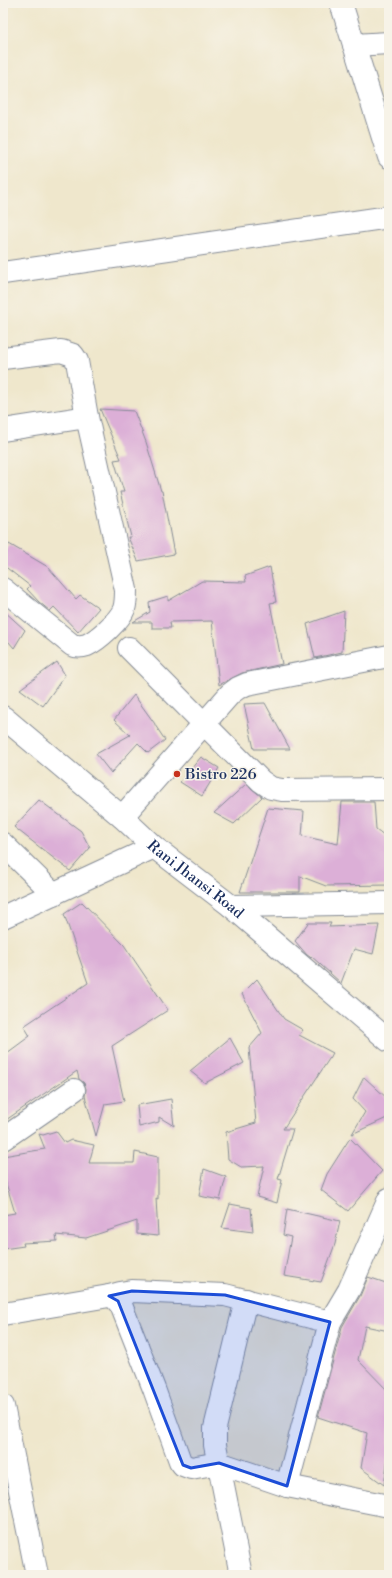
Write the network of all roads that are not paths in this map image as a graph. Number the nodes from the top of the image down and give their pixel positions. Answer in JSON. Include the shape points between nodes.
{"nodes":[{"id":1,"x":341,"y":3,"type":"edge"},
{"id":2,"x":389,"y":43,"type":"edge"},
{"id":3,"x":354,"y":45,"type":"junction"},
{"id":4,"x":389,"y":157,"type":"edge"},
{"id":5,"x":389,"y":217,"type":"edge"},
{"id":6,"x":3,"y":273,"type":"edge"},
{"id":7,"x":3,"y":358,"type":"edge"},
{"id":8,"x":88,"y":418,"type":"junction"},
{"id":9,"x":3,"y":430,"type":"edge"},
{"id":10,"x":3,"y":589,"type":"edge"},
{"id":11,"x":129,"y":648,"type":"dead end"},
{"id":12,"x":389,"y":656,"type":"edge"},
{"id":13,"x":3,"y":717,"type":"edge"},
{"id":14,"x":204,"y":724,"type":"junction"},
{"id":15,"x":389,"y":789,"type":"edge"},
{"id":16,"x":122,"y":817,"type":"junction"},
{"id":17,"x":3,"y":844,"type":"edge"},
{"id":18,"x":154,"y":846,"type":"junction"},
{"id":19,"x":54,"y":894,"type":"junction"},
{"id":20,"x":389,"y":903,"type":"edge"},
{"id":21,"x":231,"y":906,"type":"junction"},
{"id":22,"x":3,"y":917,"type":"edge"},
{"id":23,"x":389,"y":1041,"type":"edge"},
{"id":24,"x":74,"y":1090,"type":"dead end"},
{"id":25,"x":3,"y":1139,"type":"edge"},
{"id":26,"x":389,"y":1200,"type":"edge"},
{"id":27,"x":108,"y":1296,"type":"junction"},
{"id":28,"x":246,"y":1300,"type":"junction"},
{"id":29,"x":3,"y":1314,"type":"edge"},
{"id":30,"x":330,"y":1322,"type":"junction"},
{"id":31,"x":3,"y":1406,"type":"edge"},
{"id":32,"x":220,"y":1463,"type":"junction"},
{"id":33,"x":287,"y":1486,"type":"junction"},
{"id":34,"x":389,"y":1506,"type":"edge"},
{"id":35,"x":37,"y":1575,"type":"edge"},
{"id":36,"x":241,"y":1575,"type":"edge"}],
"edges":[{"from":1,"to":3,"type":"street"},
{"from":2,"to":3,"type":"street"},
{"from":3,"to":4,"type":"street"},
{"from":5,"to":6,"type":"street"},
{"from":7,"to":8,"type":"street","via":[[61,351],[73,355],[77,361]]},
{"from":8,"to":9,"type":"street"},
{"from":8,"to":10,"type":"street","via":[[126,590],[124,610],[108,629],[87,645],[77,647]]},
{"from":11,"to":14,"type":"street"},
{"from":12,"to":14,"type":"street","via":[[247,684],[230,694]]},
{"from":13,"to":16,"type":"street","name":"Rani Jhansi Road"},
{"from":14,"to":15,"type":"street","via":[[271,788]]},
{"from":14,"to":16,"type":"street"},
{"from":16,"to":18,"type":"street","name":"Rani Jhansi Road"},
{"from":17,"to":19,"type":"street"},
{"from":18,"to":19,"type":"street"},
{"from":18,"to":21,"type":"street","name":"Rani Jhansi Road"},
{"from":19,"to":22,"type":"street"},
{"from":20,"to":21,"type":"street"},
{"from":21,"to":23,"type":"street","name":"Rani Jhansi Road"},
{"from":24,"to":25,"type":"street"},
{"from":26,"to":30,"type":"street","via":[[349,1290]]},
{"from":27,"to":28,"type":"street","via":[[132,1291],[225,1295]]},
{"from":27,"to":29,"type":"street"},
{"from":27,"to":32,"type":"street","via":[[114,1297],[121,1305],[180,1461],[191,1468]]},
{"from":28,"to":30,"type":"street"},
{"from":28,"to":32,"type":"street","via":[[215,1428],[215,1445]]},
{"from":30,"to":33,"type":"street"},
{"from":31,"to":35,"type":"street"},
{"from":32,"to":33,"type":"street"},
{"from":32,"to":36,"type":"street"},
{"from":33,"to":34,"type":"street"}]}
